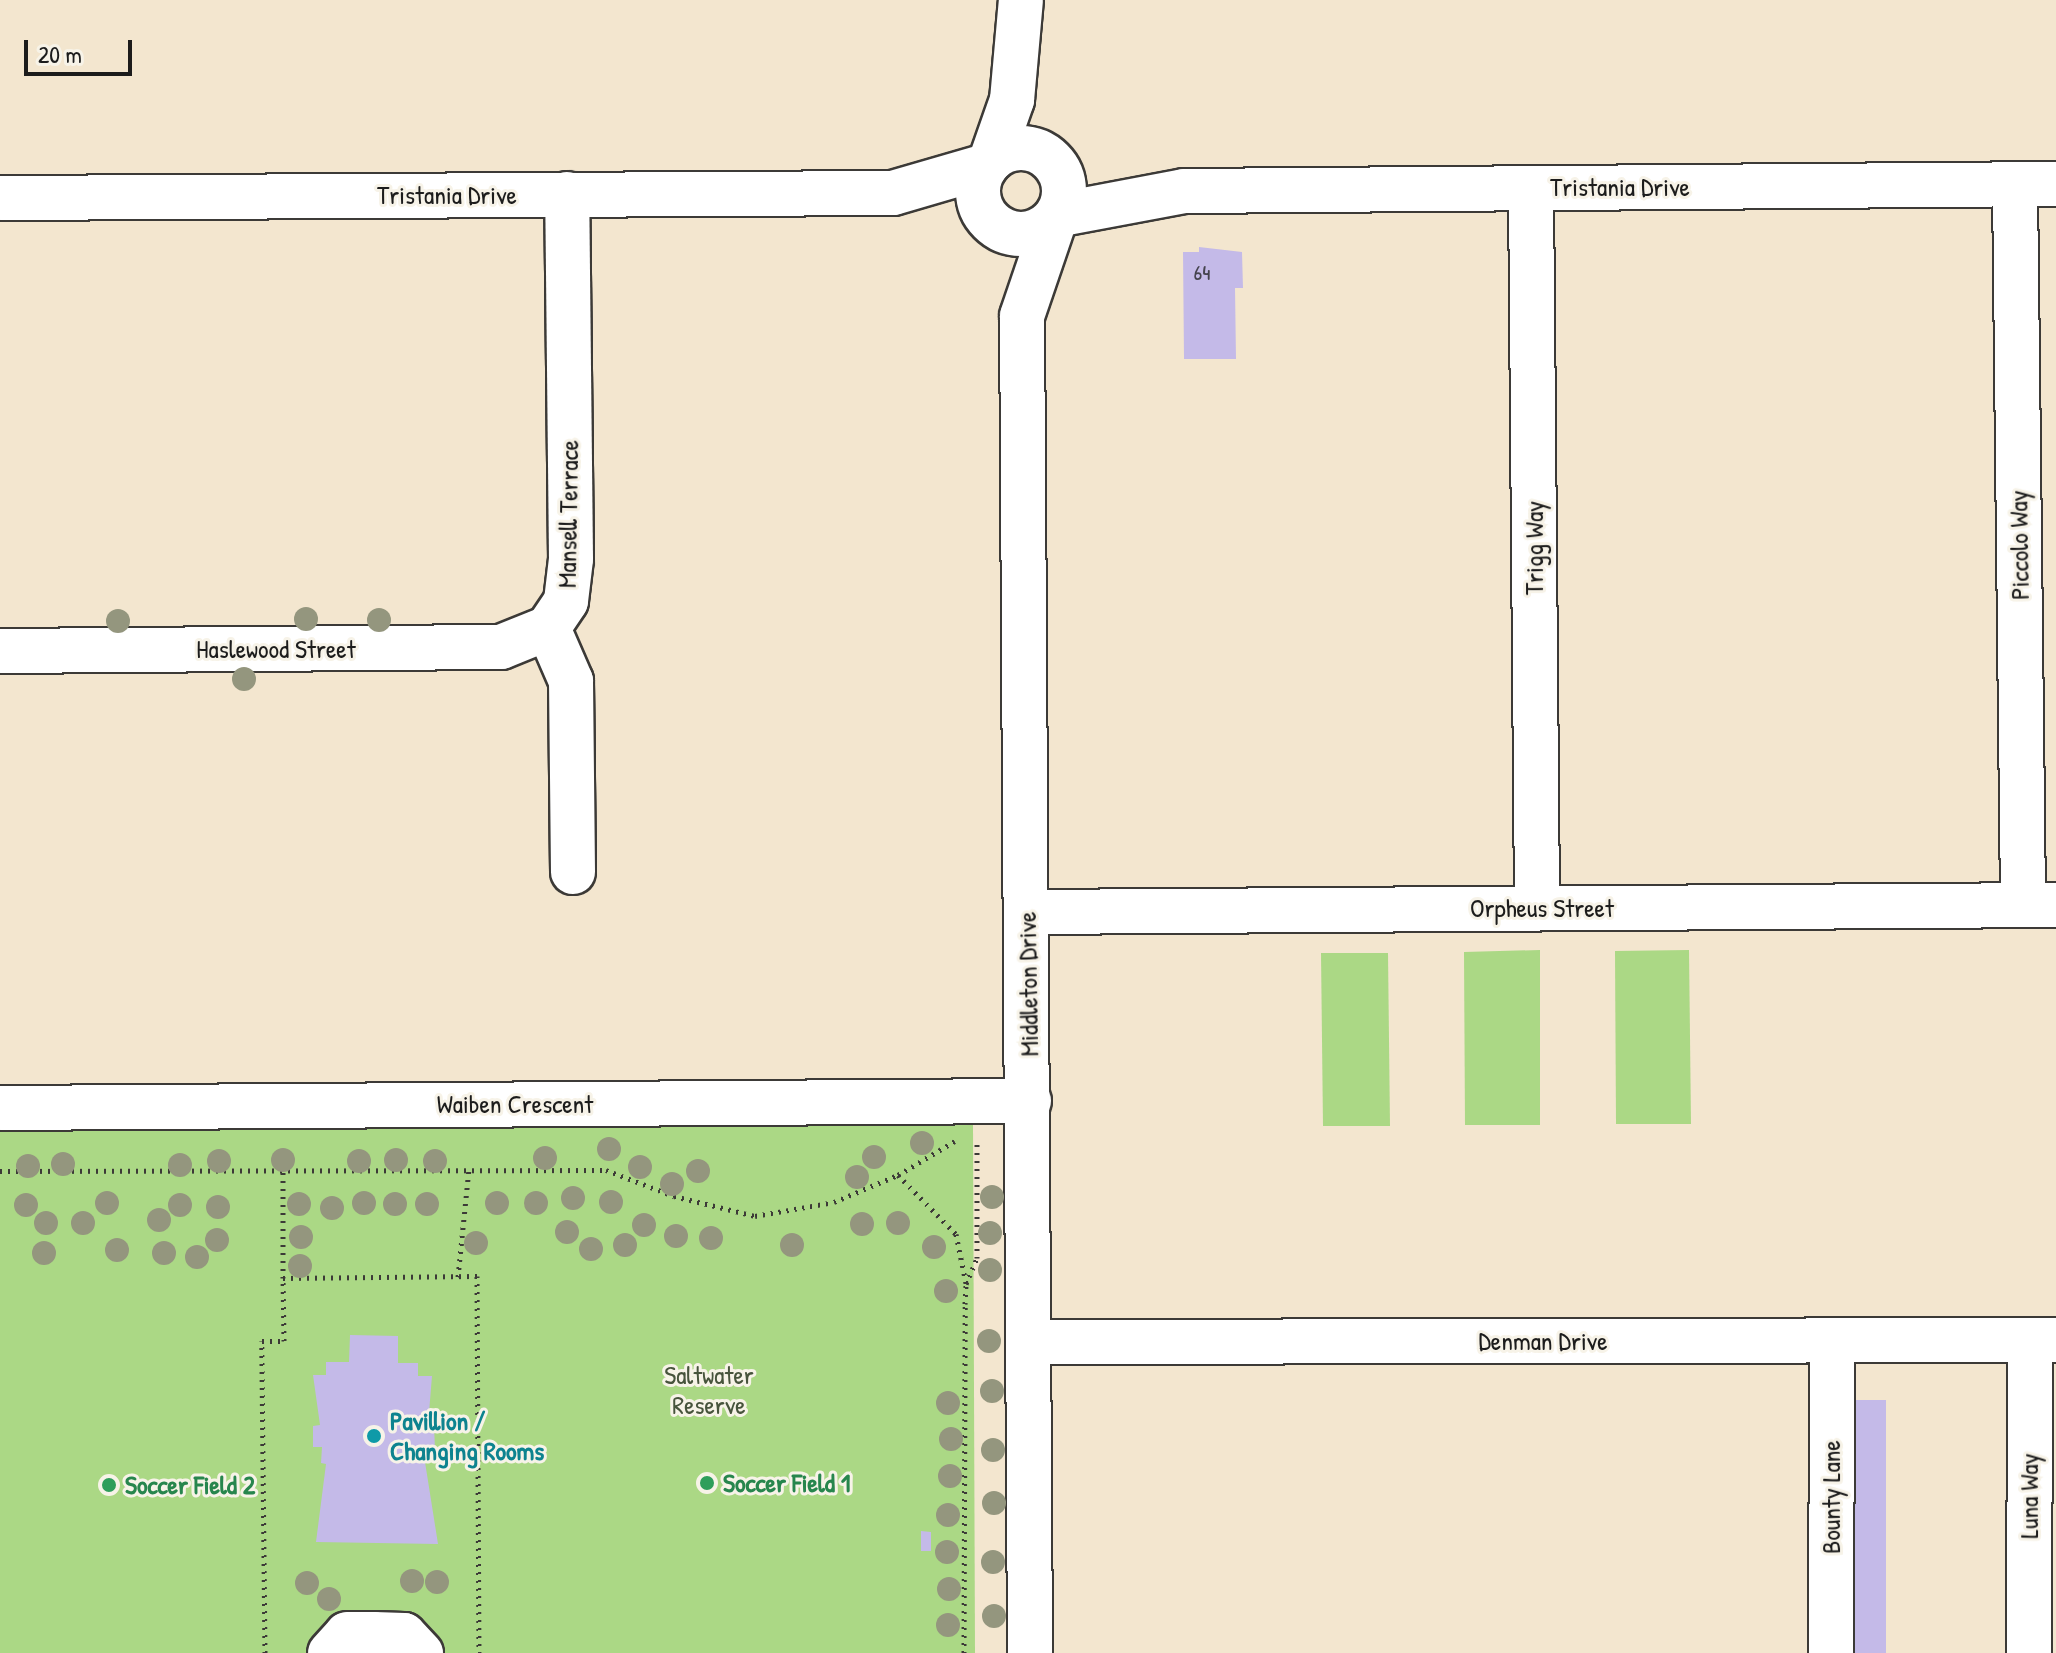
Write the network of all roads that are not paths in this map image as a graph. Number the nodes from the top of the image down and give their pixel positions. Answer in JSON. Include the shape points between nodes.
{"nodes":[{"id":1,"x":1021,"y":9,"type":"edge"},
{"id":2,"x":1050,"y":159,"type":"junction"},
{"id":3,"x":988,"y":163,"type":"junction"},
{"id":4,"x":2035,"y":184,"type":"edge"},
{"id":5,"x":1531,"y":188,"type":"junction"},
{"id":6,"x":1184,"y":191,"type":"junction"},
{"id":7,"x":893,"y":193,"type":"junction"},
{"id":8,"x":567,"y":194,"type":"junction"},
{"id":9,"x":0,"y":198,"type":"edge"},
{"id":10,"x":1056,"y":217,"type":"junction"},
{"id":11,"x":994,"y":225,"type":"junction"},
{"id":12,"x":1022,"y":316,"type":"junction"},
{"id":13,"x":548,"y":628,"type":"junction"},
{"id":14,"x":0,"y":651,"type":"edge"},
{"id":15,"x":573,"y":872,"type":"dead end"},
{"id":16,"x":2039,"y":905,"type":"edge"},
{"id":17,"x":1537,"y":908,"type":"junction"},
{"id":18,"x":1028,"y":912,"type":"junction"},
{"id":19,"x":1029,"y":1101,"type":"junction"},
{"id":20,"x":0,"y":1108,"type":"edge"},
{"id":21,"x":1832,"y":1340,"type":"junction"},
{"id":22,"x":2043,"y":1340,"type":"edge"},
{"id":23,"x":1029,"y":1342,"type":"junction"},
{"id":24,"x":330,"y":1653,"type":"edge"},
{"id":25,"x":421,"y":1653,"type":"edge"},
{"id":26,"x":1030,"y":1653,"type":"edge"},
{"id":27,"x":1831,"y":1653,"type":"edge"},
{"id":28,"x":2029,"y":1653,"type":"edge"}],
"edges":[{"from":1,"to":2,"type":"street","via":[[1032,101]]},
{"from":1,"to":3,"type":"street","via":[[1012,100]]},
{"from":2,"to":3,"type":"street","via":[[1025,148]]},
{"from":2,"to":6,"type":"street","name":"Tristania Drive","via":[[1088,176]]},
{"from":2,"to":10,"type":"street","via":[[1065,187]]},
{"from":3,"to":7,"type":"street","name":"Tristania Drive"},
{"from":3,"to":11,"type":"street","via":[[978,189]]},
{"from":4,"to":5,"type":"street","name":"Tristania Drive"},
{"from":4,"to":16,"type":"street","name":"Piccolo Way"},
{"from":5,"to":6,"type":"street","name":"Tristania Drive"},
{"from":5,"to":17,"type":"street","name":"Trigg Way"},
{"from":6,"to":10,"type":"street","name":"Tristania Drive"},
{"from":7,"to":8,"type":"street","name":"Tristania Drive"},
{"from":7,"to":11,"type":"street","name":"Tristania Drive"},
{"from":8,"to":9,"type":"street","name":"Tristania Drive"},
{"from":8,"to":13,"type":"street","name":"Mansell Terrace","via":[[571,559],[566,601]]},
{"from":10,"to":11,"type":"street","via":[[1021,234]]},
{"from":10,"to":12,"type":"street","name":"Middleton Drive"},
{"from":11,"to":12,"type":"street","name":"Middleton Drive"},
{"from":12,"to":18,"type":"street","name":"Middleton Drive"},
{"from":13,"to":14,"type":"street","name":"Haslewood Street","via":[[501,647]]},
{"from":13,"to":15,"type":"street","via":[[571,681]]},
{"from":16,"to":17,"type":"street","name":"Orpheus Street"},
{"from":17,"to":18,"type":"street","name":"Orpheus Street"},
{"from":18,"to":19,"type":"street","name":"Middleton Drive"},
{"from":19,"to":20,"type":"street","name":"Waiben Crescent","via":[[977,1114]]},
{"from":19,"to":23,"type":"street","name":"Middleton Drive"},
{"from":21,"to":22,"type":"street","name":"Denman Drive"},
{"from":21,"to":23,"type":"street","name":"Denman Drive"},
{"from":21,"to":27,"type":"street","name":"Bounty Lane"},
{"from":22,"to":28,"type":"street","name":"Luna Way"},
{"from":23,"to":26,"type":"street","name":"Middleton Drive"},
{"from":24,"to":25,"type":"street","via":[[347,1634],[404,1635]]}]}
